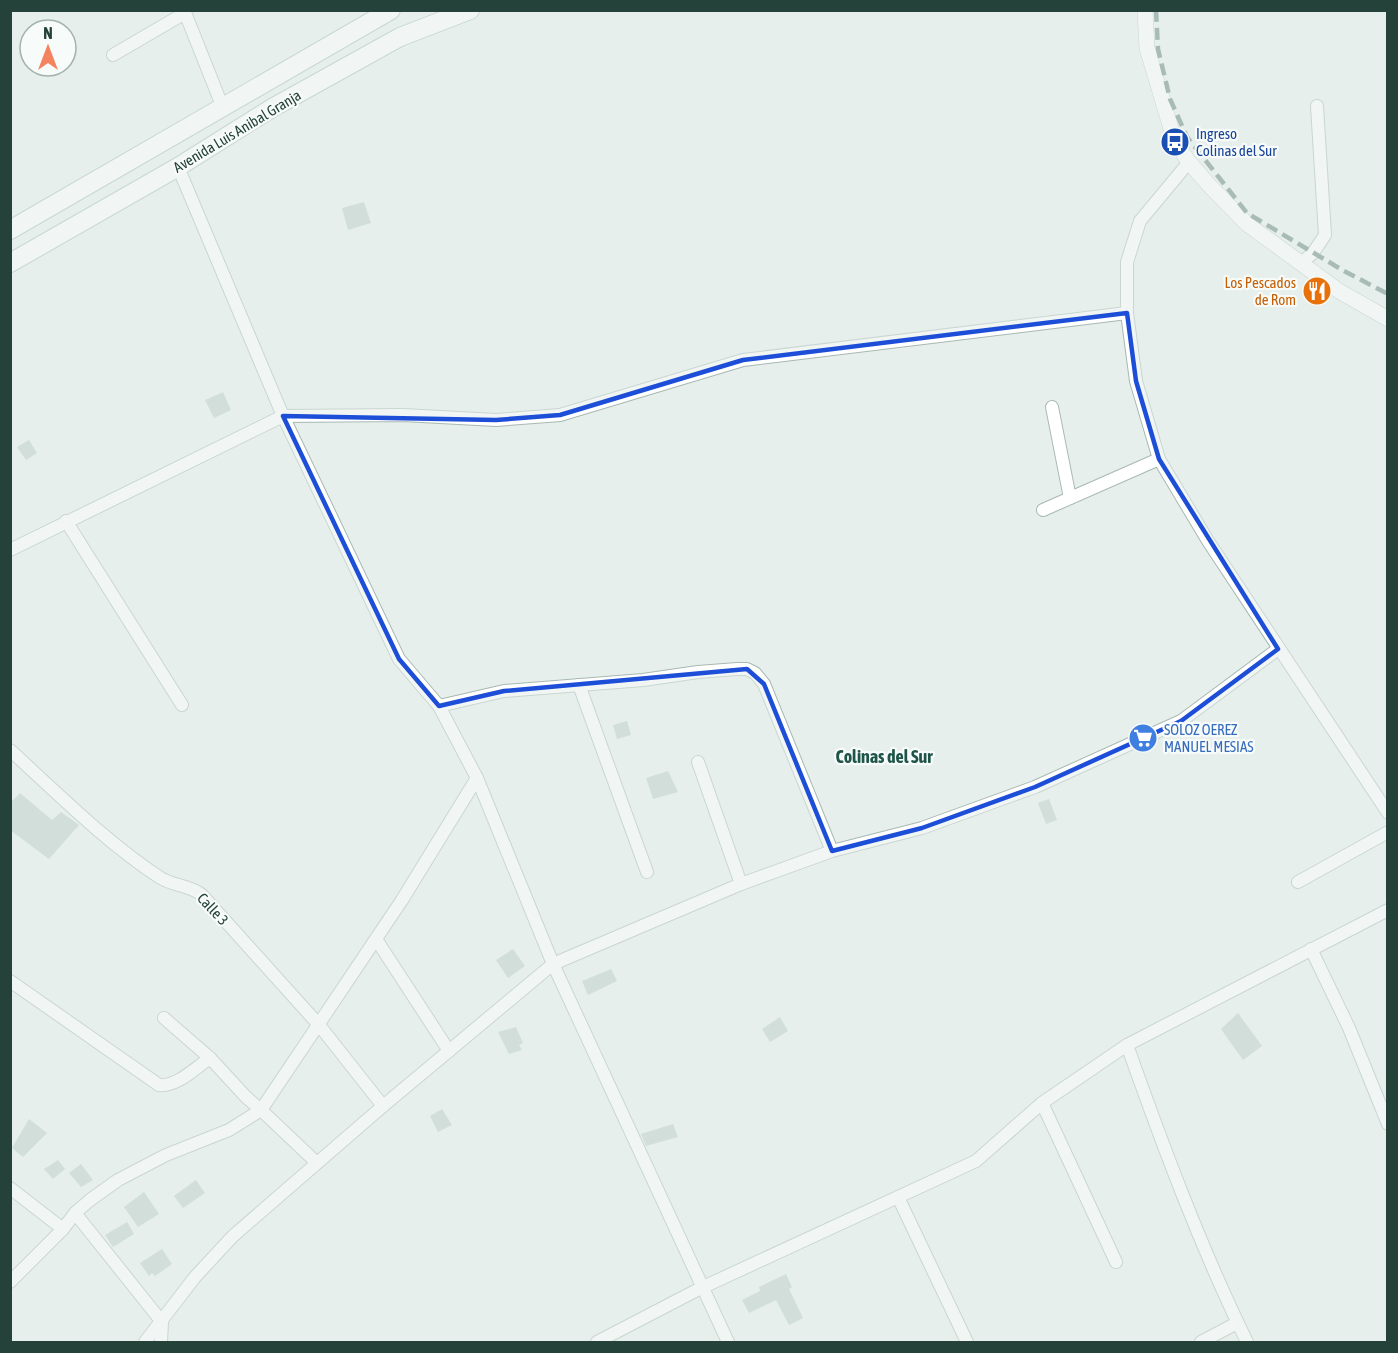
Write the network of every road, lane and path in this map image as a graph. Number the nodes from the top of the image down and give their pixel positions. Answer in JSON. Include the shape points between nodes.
{"nodes":[{"id":1,"x":391,"y":10,"type":"edge"},
{"id":2,"x":470,"y":10,"type":"edge"},
{"id":3,"x":1145,"y":10,"type":"edge"},
{"id":4,"x":184,"y":12,"type":"edge"},
{"id":5,"x":113,"y":55,"type":"dead end"},
{"id":6,"x":1317,"y":105,"type":"dead end"},
{"id":7,"x":223,"y":108,"type":"junction"},
{"id":8,"x":1190,"y":162,"type":"junction"},
{"id":9,"x":178,"y":167,"type":"junction"},
{"id":10,"x":10,"y":230,"type":"edge"},
{"id":11,"x":10,"y":263,"type":"edge"},
{"id":12,"x":1302,"y":263,"type":"junction"},
{"id":13,"x":1127,"y":313,"type":"junction"},
{"id":14,"x":1388,"y":319,"type":"edge"},
{"id":15,"x":1052,"y":407,"type":"dead end"},
{"id":16,"x":283,"y":416,"type":"junction"},
{"id":17,"x":1159,"y":459,"type":"junction"},
{"id":18,"x":1070,"y":498,"type":"junction"},
{"id":19,"x":1043,"y":510,"type":"dead end"},
{"id":20,"x":66,"y":521,"type":"junction"},
{"id":21,"x":10,"y":550,"type":"edge"},
{"id":22,"x":1278,"y":649,"type":"junction"},
{"id":23,"x":579,"y":684,"type":"junction"},
{"id":24,"x":182,"y":705,"type":"dead end"},
{"id":25,"x":439,"y":706,"type":"junction"},
{"id":26,"x":10,"y":750,"type":"edge"},
{"id":27,"x":698,"y":762,"type":"dead end"},
{"id":28,"x":477,"y":778,"type":"junction"},
{"id":29,"x":1388,"y":813,"type":"edge"},
{"id":30,"x":1388,"y":832,"type":"edge"},
{"id":31,"x":831,"y":851,"type":"junction"},
{"id":32,"x":647,"y":872,"type":"dead end"},
{"id":33,"x":1298,"y":882,"type":"dead end"},
{"id":34,"x":741,"y":884,"type":"junction"},
{"id":35,"x":1388,"y":910,"type":"edge"},
{"id":36,"x":376,"y":939,"type":"junction"},
{"id":37,"x":1311,"y":950,"type":"junction"},
{"id":38,"x":553,"y":964,"type":"junction"},
{"id":39,"x":10,"y":981,"type":"edge"},
{"id":40,"x":164,"y":1018,"type":"dead end"},
{"id":41,"x":319,"y":1025,"type":"junction"},
{"id":42,"x":1127,"y":1046,"type":"junction"},
{"id":43,"x":449,"y":1051,"type":"junction"},
{"id":44,"x":210,"y":1058,"type":"junction"},
{"id":45,"x":1042,"y":1103,"type":"junction"},
{"id":46,"x":383,"y":1106,"type":"junction"},
{"id":47,"x":261,"y":1110,"type":"junction"},
{"id":48,"x":1388,"y":1124,"type":"edge"},
{"id":49,"x":317,"y":1163,"type":"junction"},
{"id":50,"x":10,"y":1188,"type":"edge"},
{"id":51,"x":898,"y":1197,"type":"junction"},
{"id":52,"x":75,"y":1213,"type":"junction"},
{"id":53,"x":63,"y":1229,"type":"junction"},
{"id":54,"x":1116,"y":1262,"type":"dead end"},
{"id":55,"x":10,"y":1282,"type":"edge"},
{"id":56,"x":701,"y":1288,"type":"junction"},
{"id":57,"x":162,"y":1322,"type":"junction"},
{"id":58,"x":1237,"y":1323,"type":"junction"},
{"id":59,"x":145,"y":1342,"type":"edge"},
{"id":60,"x":161,"y":1342,"type":"edge"},
{"id":61,"x":597,"y":1342,"type":"edge"},
{"id":62,"x":728,"y":1342,"type":"edge"},
{"id":63,"x":967,"y":1342,"type":"edge"},
{"id":64,"x":1202,"y":1342,"type":"edge"},
{"id":65,"x":1247,"y":1342,"type":"edge"}],
"edges":[{"from":1,"to":7,"type":"main road","name":"Avenida Luis Anibal Granja"},
{"from":2,"to":9,"type":"main road","name":"Avenida Luis Anibal Granja","via":[[400,37],[272,108]]},
{"from":3,"to":8,"type":"street","via":[[1147,48],[1175,142]]},
{"from":4,"to":5,"type":"street"},
{"from":4,"to":7,"type":"street"},
{"from":6,"to":12,"type":"street","via":[[1325,235]]},
{"from":7,"to":10,"type":"main road","name":"Avenida Luis Anibal Granja"},
{"from":8,"to":12,"type":"street","via":[[1247,224]]},
{"from":8,"to":13,"type":"street","via":[[1140,221],[1127,262]]},
{"from":9,"to":11,"type":"main road","name":"Avenida Luis Anibal Granja"},
{"from":9,"to":16,"type":"street"},
{"from":12,"to":14,"type":"street","via":[[1339,291]]},
{"from":13,"to":16,"type":"street","via":[[743,360],[560,415],[496,420],[403,415]]},
{"from":13,"to":17,"type":"street","via":[[1136,381]]},
{"from":15,"to":18,"type":"street"},
{"from":16,"to":20,"type":"street"},
{"from":16,"to":25,"type":"street","via":[[399,659]]},
{"from":17,"to":18,"type":"street"},
{"from":17,"to":22,"type":"street"},
{"from":18,"to":19,"type":"street"},
{"from":20,"to":21,"type":"street"},
{"from":20,"to":24,"type":"street"},
{"from":22,"to":29,"type":"street"},
{"from":22,"to":31,"type":"street","via":[[1181,721],[1139,740],[1035,786],[922,828]]},
{"from":23,"to":25,"type":"street","via":[[504,690]]},
{"from":23,"to":31,"type":"street","via":[[643,681],[737,669],[755,673],[764,684]]},
{"from":23,"to":32,"type":"street"},
{"from":25,"to":28,"type":"street"},
{"from":26,"to":41,"type":"street","name":"Calle 3","via":[[160,878],[202,895]]},
{"from":27,"to":34,"type":"street"},
{"from":28,"to":36,"type":"street"},
{"from":28,"to":38,"type":"street"},
{"from":30,"to":33,"type":"street"},
{"from":31,"to":34,"type":"street"},
{"from":34,"to":38,"type":"street"},
{"from":35,"to":37,"type":"street"},
{"from":36,"to":41,"type":"street"},
{"from":36,"to":43,"type":"street"},
{"from":37,"to":42,"type":"street"},
{"from":37,"to":48,"type":"street","via":[[1349,1028]]},
{"from":38,"to":43,"type":"street"},
{"from":38,"to":56,"type":"street"},
{"from":39,"to":44,"type":"street","via":[[159,1085],[177,1082]]},
{"from":40,"to":44,"type":"street"},
{"from":41,"to":46,"type":"street","name":"Calle 3"},
{"from":41,"to":47,"type":"street"},
{"from":42,"to":45,"type":"street"},
{"from":42,"to":58,"type":"street","via":[[1198,1236]]},
{"from":43,"to":46,"type":"street"},
{"from":44,"to":47,"type":"street"},
{"from":45,"to":51,"type":"street","via":[[976,1161]]},
{"from":45,"to":54,"type":"street"},
{"from":46,"to":49,"type":"street"},
{"from":47,"to":49,"type":"street"},
{"from":47,"to":52,"type":"street","via":[[229,1130],[165,1155],[118,1180]]},
{"from":49,"to":57,"type":"street","via":[[225,1244],[195,1276]]},
{"from":50,"to":53,"type":"street"},
{"from":51,"to":56,"type":"street"},
{"from":51,"to":63,"type":"street"},
{"from":52,"to":53,"type":"street"},
{"from":52,"to":57,"type":"street"},
{"from":53,"to":55,"type":"street"},
{"from":56,"to":61,"type":"street"},
{"from":56,"to":62,"type":"street"},
{"from":57,"to":59,"type":"street"},
{"from":57,"to":60,"type":"street"},
{"from":58,"to":64,"type":"street"},
{"from":58,"to":65,"type":"street"}]}
